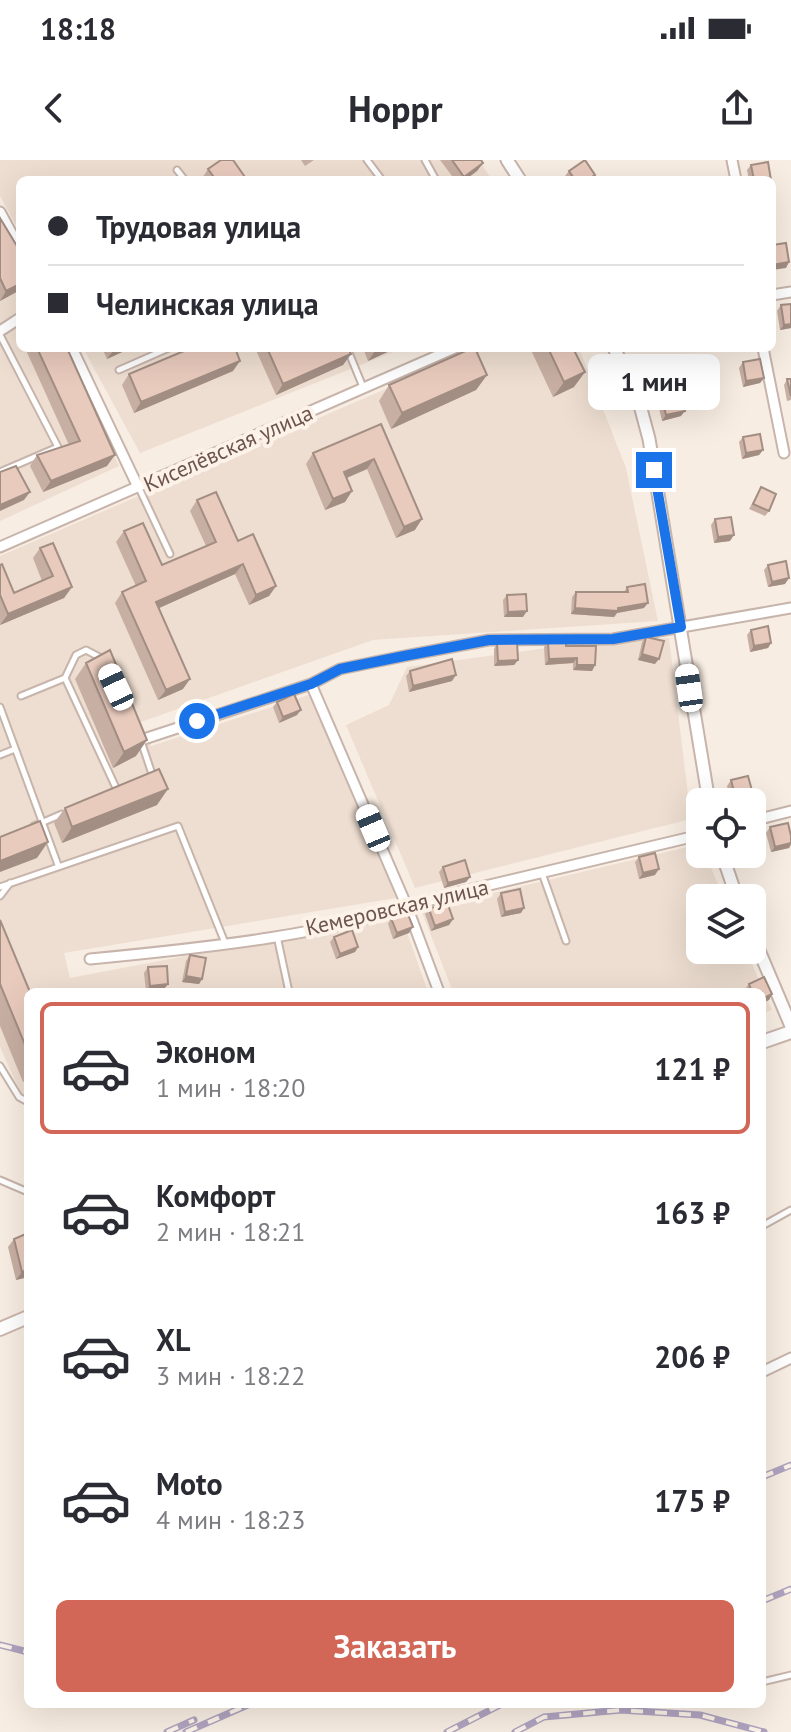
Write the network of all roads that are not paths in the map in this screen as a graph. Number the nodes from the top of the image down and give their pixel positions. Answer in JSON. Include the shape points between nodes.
{"nodes":[{"id":1,"x":177,"y":170,"type":"dead end"},
{"id":2,"x":182,"y":176,"type":"edge"},
{"id":3,"x":0,"y":212,"type":"edge"},
{"id":4,"x":16,"y":242,"type":"edge"},
{"id":5,"x":0,"y":333,"type":"edge"},
{"id":6,"x":74,"y":352,"type":"edge"},
{"id":7,"x":160,"y":352,"type":"edge"},
{"id":8,"x":349,"y":352,"type":"edge"},
{"id":9,"x":446,"y":352,"type":"edge"},
{"id":10,"x":616,"y":352,"type":"edge"},
{"id":11,"x":764,"y":352,"type":"edge"},
{"id":12,"x":119,"y":370,"type":"dead end"},
{"id":13,"x":363,"y":388,"type":"junction"},
{"id":14,"x":784,"y":453,"type":"dead end"},
{"id":15,"x":0,"y":472,"type":"edge"},
{"id":16,"x":138,"y":487,"type":"junction"},
{"id":17,"x":0,"y":547,"type":"edge"},
{"id":18,"x":170,"y":554,"type":"dead end"},
{"id":19,"x":791,"y":608,"type":"edge"},
{"id":20,"x":681,"y":627,"type":"junction"},
{"id":21,"x":110,"y":673,"type":"edge"},
{"id":22,"x":65,"y":678,"type":"junction"},
{"id":23,"x":311,"y":684,"type":"junction"},
{"id":24,"x":21,"y":696,"type":"dead end"},
{"id":25,"x":0,"y":707,"type":"edge"},
{"id":26,"x":135,"y":727,"type":"edge"},
{"id":27,"x":141,"y":740,"type":"junction"},
{"id":28,"x":15,"y":749,"type":"junction"},
{"id":29,"x":0,"y":755,"type":"edge"},
{"id":30,"x":141,"y":782,"type":"edge"},
{"id":31,"x":129,"y":787,"type":"edge"},
{"id":32,"x":707,"y":788,"type":"edge"},
{"id":33,"x":118,"y":791,"type":"junction"},
{"id":34,"x":105,"y":797,"type":"edge"},
{"id":35,"x":791,"y":811,"type":"edge"},
{"id":36,"x":67,"y":812,"type":"edge"},
{"id":37,"x":766,"y":817,"type":"edge"},
{"id":38,"x":42,"y":822,"type":"junction"},
{"id":39,"x":28,"y":828,"type":"edge"},
{"id":40,"x":686,"y":838,"type":"edge"},
{"id":41,"x":58,"y":865,"type":"junction"},
{"id":42,"x":542,"y":872,"type":"junction"},
{"id":43,"x":11,"y":883,"type":"junction"},
{"id":44,"x":0,"y":887,"type":"edge"},
{"id":45,"x":0,"y":896,"type":"edge"},
{"id":46,"x":408,"y":909,"type":"junction"},
{"id":47,"x":277,"y":935,"type":"junction"},
{"id":48,"x":566,"y":941,"type":"dead end"},
{"id":49,"x":225,"y":945,"type":"junction"},
{"id":50,"x":90,"y":959,"type":"dead end"},
{"id":51,"x":765,"y":964,"type":"edge"},
{"id":52,"x":288,"y":988,"type":"edge"},
{"id":53,"x":438,"y":988,"type":"edge"},
{"id":54,"x":791,"y":1026,"type":"edge"},
{"id":55,"x":791,"y":1032,"type":"edge"},
{"id":56,"x":766,"y":1041,"type":"edge"},
{"id":57,"x":0,"y":1066,"type":"edge"},
{"id":58,"x":24,"y":1100,"type":"edge"},
{"id":59,"x":0,"y":1180,"type":"edge"},
{"id":60,"x":24,"y":1190,"type":"edge"},
{"id":61,"x":791,"y":1210,"type":"edge"},
{"id":62,"x":766,"y":1224,"type":"edge"},
{"id":63,"x":24,"y":1319,"type":"edge"},
{"id":64,"x":0,"y":1329,"type":"edge"},
{"id":65,"x":791,"y":1358,"type":"edge"},
{"id":66,"x":766,"y":1370,"type":"edge"},
{"id":67,"x":791,"y":1675,"type":"edge"},
{"id":68,"x":766,"y":1681,"type":"edge"}],
"edges":[{"from":1,"to":2,"type":"lane"},
{"from":3,"to":4,"type":"street"},
{"from":5,"to":15,"type":"lane","via":[[58,447]]},
{"from":6,"to":16,"type":"street"},
{"from":7,"to":12,"type":"lane"},
{"from":8,"to":13,"type":"lane"},
{"from":9,"to":13,"type":"street","name":"Киселёвская улица"},
{"from":10,"to":20,"type":"street","via":[[637,394],[649,439]]},
{"from":11,"to":14,"type":"street"},
{"from":13,"to":16,"type":"street","name":"Киселёвская улица"},
{"from":16,"to":17,"type":"street","name":"Киселёвская улица"},
{"from":16,"to":18,"type":"lane"},
{"from":19,"to":20,"type":"street"},
{"from":20,"to":23,"type":"street","via":[[613,639],[489,640],[340,669]]},
{"from":20,"to":32,"type":"street"},
{"from":21,"to":22,"type":"lane","via":[[98,654],[86,650],[76,655]]},
{"from":22,"to":24,"type":"lane"},
{"from":22,"to":33,"type":"lane"},
{"from":23,"to":27,"type":"street"},
{"from":23,"to":46,"type":"street"},
{"from":25,"to":28,"type":"lane"},
{"from":26,"to":27,"type":"lane"},
{"from":27,"to":30,"type":"lane","via":[[153,777]]},
{"from":28,"to":29,"type":"lane"},
{"from":28,"to":38,"type":"lane"},
{"from":31,"to":33,"type":"lane"},
{"from":33,"to":34,"type":"lane"},
{"from":35,"to":37,"type":"street"},
{"from":36,"to":38,"type":"lane"},
{"from":38,"to":39,"type":"lane"},
{"from":38,"to":41,"type":"lane"},
{"from":40,"to":42,"type":"street","name":"Кемеровская улица"},
{"from":41,"to":43,"type":"lane"},
{"from":41,"to":49,"type":"lane","via":[[178,826]]},
{"from":42,"to":46,"type":"street","name":"Кемеровская улица"},
{"from":42,"to":48,"type":"lane"},
{"from":43,"to":44,"type":"lane"},
{"from":43,"to":45,"type":"lane"},
{"from":46,"to":47,"type":"street","name":"Кемеровская улица"},
{"from":46,"to":53,"type":"street"},
{"from":47,"to":49,"type":"street","name":"Кемеровская улица"},
{"from":47,"to":52,"type":"lane"},
{"from":49,"to":50,"type":"street","name":"Кемеровская улица"},
{"from":51,"to":54,"type":"street"},
{"from":55,"to":56,"type":"main road"},
{"from":57,"to":58,"type":"lane"},
{"from":59,"to":60,"type":"lane"},
{"from":61,"to":62,"type":"lane"},
{"from":63,"to":64,"type":"main road"},
{"from":65,"to":66,"type":"street"},
{"from":67,"to":68,"type":"lane"}]}
